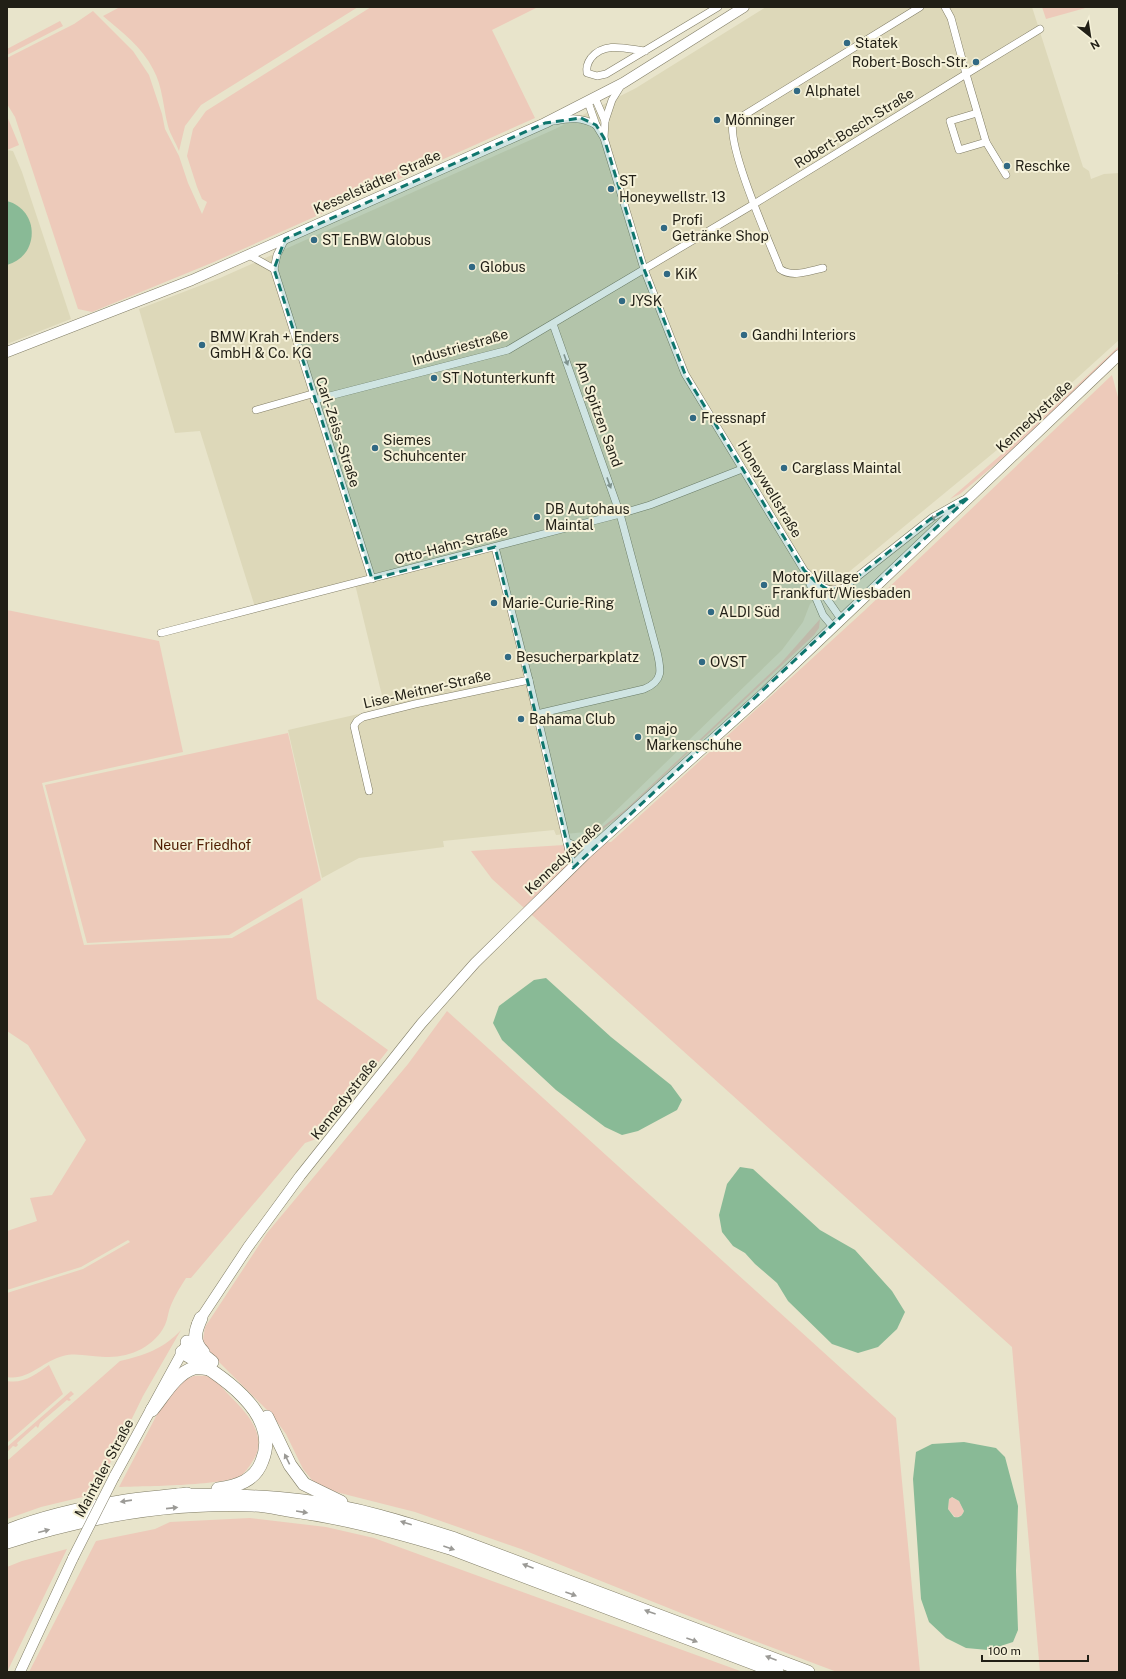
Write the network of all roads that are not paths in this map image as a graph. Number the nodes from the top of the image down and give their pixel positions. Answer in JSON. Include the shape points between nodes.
{"nodes":[{"id":1,"x":718,"y":7,"type":"edge"},
{"id":2,"x":744,"y":7,"type":"edge"},
{"id":3,"x":920,"y":7,"type":"edge"},
{"id":4,"x":945,"y":7,"type":"edge"},
{"id":5,"x":1040,"y":28,"type":"dead end"},
{"id":6,"x":645,"y":51,"type":"junction"},
{"id":7,"x":966,"y":74,"type":"junction"},
{"id":8,"x":623,"y":83,"type":"junction"},
{"id":9,"x":592,"y":100,"type":"junction"},
{"id":10,"x":977,"y":113,"type":"junction"},
{"id":11,"x":605,"y":121,"type":"junction"},
{"id":12,"x":545,"y":123,"type":"junction"},
{"id":13,"x":596,"y":126,"type":"junction"},
{"id":14,"x":604,"y":138,"type":"junction"},
{"id":15,"x":986,"y":142,"type":"junction"},
{"id":16,"x":1006,"y":175,"type":"dead end"},
{"id":17,"x":754,"y":204,"type":"junction"},
{"id":18,"x":285,"y":239,"type":"junction"},
{"id":19,"x":249,"y":255,"type":"junction"},
{"id":20,"x":823,"y":268,"type":"dead end"},
{"id":21,"x":274,"y":269,"type":"junction"},
{"id":22,"x":644,"y":269,"type":"junction"},
{"id":23,"x":553,"y":324,"type":"junction"},
{"id":24,"x":7,"y":352,"type":"edge"},
{"id":25,"x":1118,"y":357,"type":"edge"},
{"id":26,"x":313,"y":397,"type":"junction"},
{"id":27,"x":256,"y":410,"type":"dead end"},
{"id":28,"x":742,"y":469,"type":"junction"},
{"id":29,"x":969,"y":497,"type":"junction"},
{"id":30,"x":620,"y":514,"type":"junction"},
{"id":31,"x":495,"y":547,"type":"junction"},
{"id":32,"x":804,"y":570,"type":"junction"},
{"id":33,"x":372,"y":579,"type":"junction"},
{"id":34,"x":815,"y":581,"type":"junction"},
{"id":35,"x":841,"y":620,"type":"junction"},
{"id":36,"x":833,"y":627,"type":"junction"},
{"id":37,"x":161,"y":633,"type":"dead end"},
{"id":38,"x":529,"y":680,"type":"junction"},
{"id":39,"x":537,"y":714,"type":"junction"},
{"id":40,"x":369,"y":791,"type":"dead end"},
{"id":41,"x":601,"y":841,"type":"junction"},
{"id":42,"x":567,"y":842,"type":"junction"},
{"id":43,"x":573,"y":868,"type":"junction"},
{"id":44,"x":223,"y":1284,"type":"joint"},
{"id":45,"x":200,"y":1318,"type":"junction"},
{"id":46,"x":184,"y":1347,"type":"junction"},
{"id":47,"x":210,"y":1365,"type":"junction"},
{"id":48,"x":152,"y":1410,"type":"junction"},
{"id":49,"x":178,"y":1495,"type":"junction"},
{"id":50,"x":362,"y":1511,"type":"junction"},
{"id":51,"x":7,"y":1531,"type":"edge"},
{"id":52,"x":7,"y":1542,"type":"edge"},
{"id":53,"x":20,"y":1672,"type":"edge"},
{"id":54,"x":777,"y":1672,"type":"edge"},
{"id":55,"x":808,"y":1672,"type":"edge"}],
"edges":[{"from":1,"to":6,"type":"street"},
{"from":2,"to":8,"type":"main road","name":"Kesselstädter Straße"},
{"from":3,"to":17,"type":"street","via":[[733,122],[732,135]]},
{"from":4,"to":7,"type":"street","via":[[951,18]]},
{"from":5,"to":7,"type":"street","name":"Robert-Bosch-Straße"},
{"from":6,"to":6,"type":"street","via":[[617,47],[602,49],[590,59],[587,73],[593,76],[602,75]]},
{"from":7,"to":10,"type":"street"},
{"from":7,"to":17,"type":"street","name":"Robert-Bosch-Straße"},
{"from":8,"to":9,"type":"main road","name":"Kesselstädter Straße"},
{"from":8,"to":11,"type":"street","name":"Honeywellstraße","via":[[612,100]]},
{"from":9,"to":11,"type":"street","name":"Honeywellstraße"},
{"from":9,"to":12,"type":"main road","name":"Kesselstädter Straße"},
{"from":9,"to":13,"type":"street","name":"Honeywellstraße"},
{"from":10,"to":15,"type":"street"},
{"from":10,"to":15,"type":"street","via":[[950,121],[958,150]]},
{"from":11,"to":14,"type":"street","name":"Honeywellstraße"},
{"from":12,"to":13,"type":"street","via":[[581,118]]},
{"from":12,"to":18,"type":"main road","name":"Kesselstädter Straße"},
{"from":13,"to":14,"type":"street","name":"Honeywellstraße"},
{"from":14,"to":22,"type":"street","name":"Honeywellstraße"},
{"from":15,"to":16,"type":"street"},
{"from":17,"to":20,"type":"street","via":[[780,269],[792,274]]},
{"from":17,"to":22,"type":"street","name":"Robert-Bosch-Straße"},
{"from":18,"to":19,"type":"main road","name":"Kesselstädter Straße"},
{"from":18,"to":21,"type":"street","via":[[277,255]]},
{"from":19,"to":21,"type":"street"},
{"from":19,"to":24,"type":"main road","name":"Kesselstädter Straße","via":[[185,283]]},
{"from":21,"to":26,"type":"street","name":"Carl-Zeiss-Straße"},
{"from":22,"to":23,"type":"street","name":"Industriestraße"},
{"from":22,"to":28,"type":"street","name":"Honeywellstraße","via":[[685,374]]},
{"from":23,"to":26,"type":"street","name":"Industriestraße","via":[[504,351]]},
{"from":23,"to":30,"type":"street","name":"Am Spitzen Sand","one_way":true},
{"from":25,"to":29,"type":"main road","name":"Kennedystraße"},
{"from":26,"to":27,"type":"street","name":"Industriestraße"},
{"from":26,"to":33,"type":"street","name":"Carl-Zeiss-Straße"},
{"from":28,"to":30,"type":"street","name":"Otto-Hahn-Straße"},
{"from":28,"to":32,"type":"street","name":"Honeywellstraße"},
{"from":29,"to":34,"type":"street","name":"Kennedystraße","one_way":true,"via":[[934,517],[843,588],[828,590]]},
{"from":29,"to":35,"type":"main road","name":"Kennedystraße"},
{"from":30,"to":31,"type":"street","name":"Otto-Hahn-Straße"},
{"from":30,"to":39,"type":"street","via":[[660,666],[659,677],[653,685],[644,689]]},
{"from":31,"to":33,"type":"street","name":"Otto-Hahn-Straße"},
{"from":31,"to":38,"type":"street"},
{"from":32,"to":34,"type":"street","name":"Kennedystraße"},
{"from":32,"to":36,"type":"street","name":"Honeywellstraße","via":[[823,615]]},
{"from":33,"to":37,"type":"street","name":"Otto-Hahn-Straße"},
{"from":34,"to":35,"type":"street"},
{"from":35,"to":36,"type":"main road","name":"Kennedystraße"},
{"from":36,"to":41,"type":"main road","name":"Kennedystraße"},
{"from":38,"to":39,"type":"street"},
{"from":38,"to":40,"type":"street","name":"Lise-Meitner-Straße","via":[[415,704],[363,717],[357,721],[354,726]]},
{"from":39,"to":42,"type":"street"},
{"from":41,"to":42,"type":"street","via":[[578,848]]},
{"from":41,"to":43,"type":"main road","name":"Kennedystraße"},
{"from":42,"to":43,"type":"street"},
{"from":43,"to":44,"type":"main road","name":"Kennedystraße","via":[[475,963],[421,1024],[300,1176]]},
{"from":44,"to":45,"type":"main road","name":"Maintaler Straße"},
{"from":45,"to":46,"type":"main road","name":"Maintaler Straße"},
{"from":45,"to":47,"type":"highway","via":[[195,1342]]},
{"from":46,"to":47,"type":"highway"},
{"from":46,"to":48,"type":"main road","name":"Maintaler Straße"},
{"from":47,"to":48,"type":"highway","via":[[187,1371]]},
{"from":47,"to":49,"type":"highway","via":[[256,1414],[265,1430],[266,1451],[258,1469],[235,1487]]},
{"from":50,"to":47,"type":"highway","one_way":true,"via":[[304,1484],[290,1465],[267,1417],[252,1400]]},
{"from":48,"to":53,"type":"main road","name":"Maintaler Straße","bridge":true,"via":[[114,1476]]},
{"from":49,"to":50,"type":"highway","via":[[236,1495],[303,1501]]},
{"from":49,"to":51,"type":"highway","one_way":true,"via":[[120,1501],[44,1519]]},
{"from":55,"to":50,"type":"highway","one_way":true,"via":[[455,1539]]},
{"from":52,"to":54,"type":"highway","one_way":true,"via":[[93,1520],[180,1508],[252,1505],[365,1523],[450,1548]]}]}
